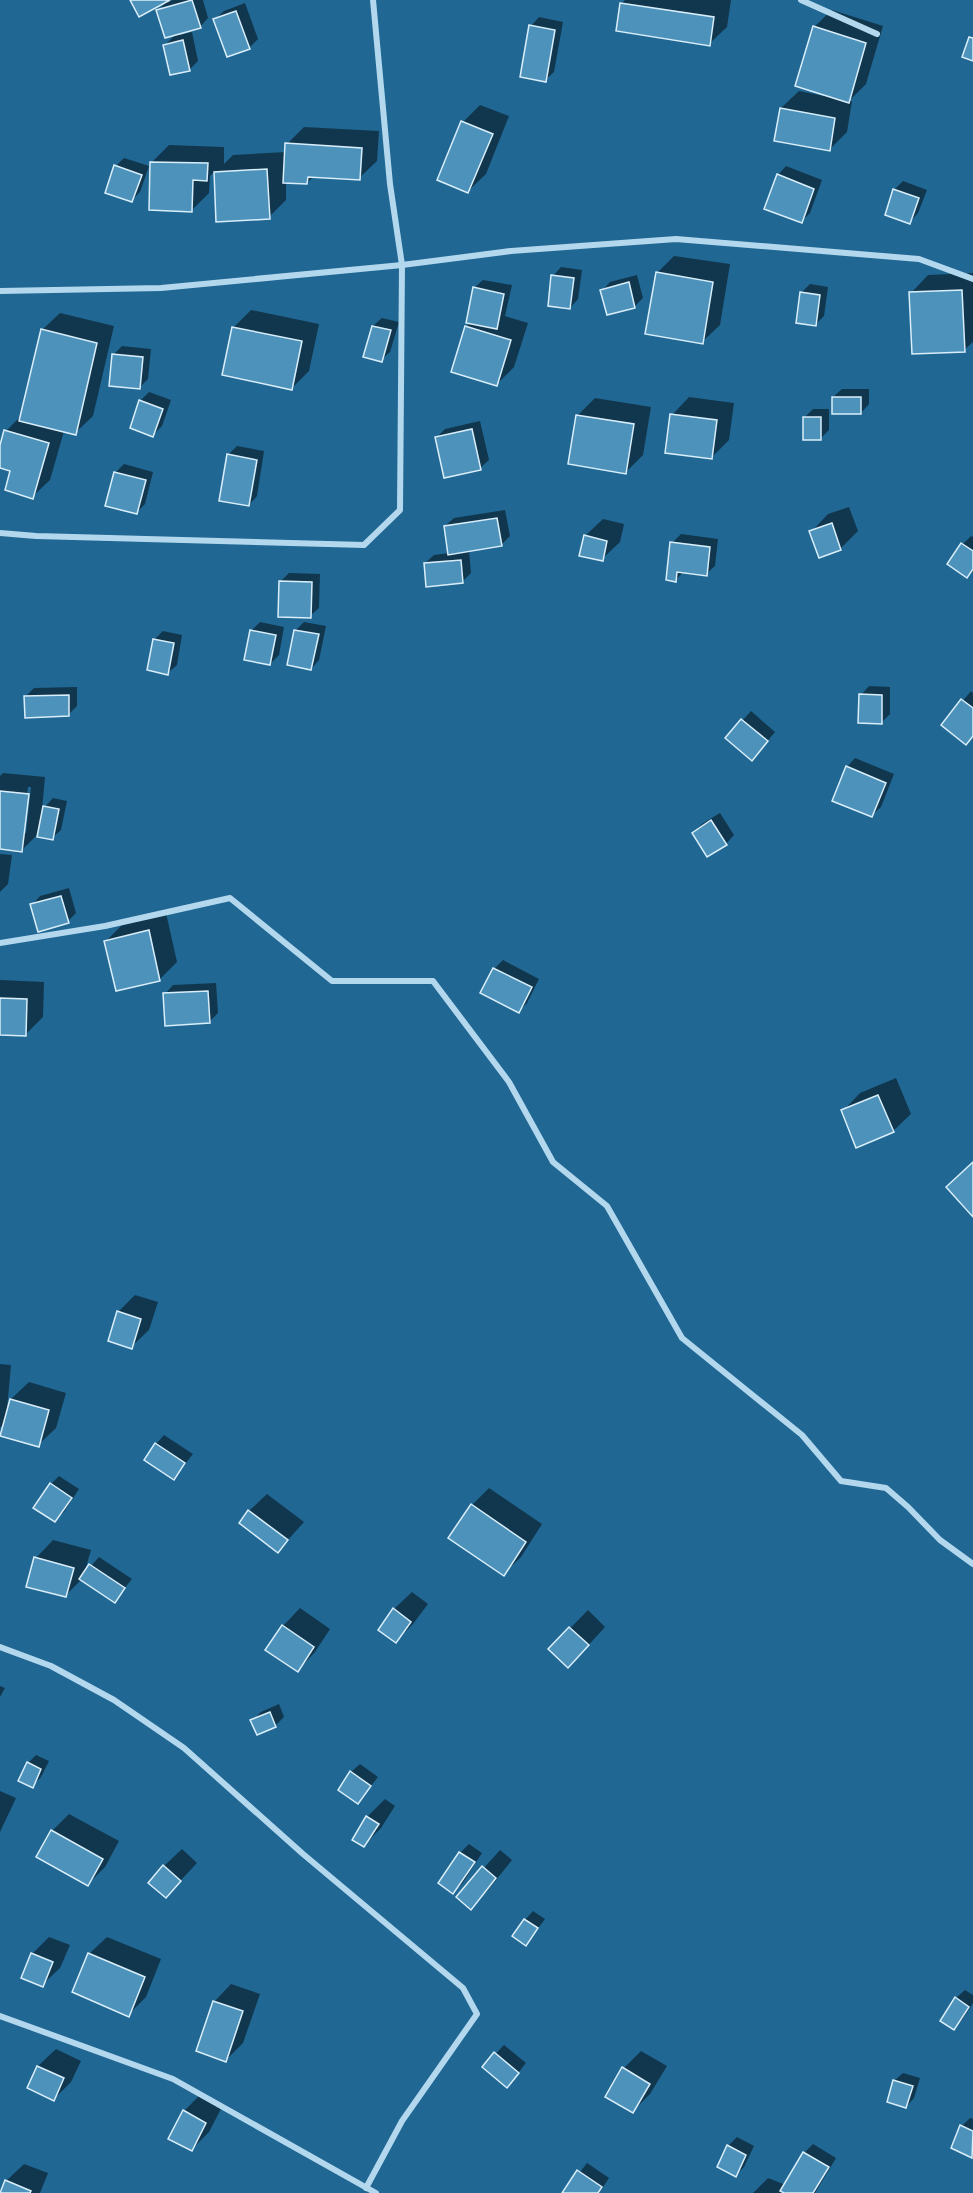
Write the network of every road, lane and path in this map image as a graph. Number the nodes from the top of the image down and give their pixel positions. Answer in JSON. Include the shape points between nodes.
{"nodes":[{"id":1,"x":373,"y":0,"type":"edge"},
{"id":2,"x":801,"y":0,"type":"edge"},
{"id":3,"x":877,"y":34,"type":"dead end"},
{"id":4,"x":402,"y":265,"type":"junction"},
{"id":5,"x":973,"y":279,"type":"edge"},
{"id":6,"x":0,"y":291,"type":"edge"},
{"id":7,"x":0,"y":533,"type":"edge"},
{"id":8,"x":0,"y":943,"type":"edge"},
{"id":9,"x":973,"y":1564,"type":"edge"},
{"id":10,"x":0,"y":1647,"type":"edge"},
{"id":11,"x":0,"y":2016,"type":"edge"},
{"id":12,"x":366,"y":2188,"type":"junction"},
{"id":13,"x":376,"y":2193,"type":"edge"}],
"edges":[{"from":1,"to":4,"type":"street","via":[[390,184]]},
{"from":2,"to":3,"type":"street"},
{"from":4,"to":5,"type":"street","via":[[511,251],[676,239],[919,259]]},
{"from":4,"to":6,"type":"street","via":[[161,288]]},
{"from":4,"to":7,"type":"street","via":[[400,510],[364,544]]},
{"from":8,"to":9,"type":"street","via":[[105,926],[230,898],[332,981],[433,981],[509,1082],[553,1162],[607,1206],[682,1338],[802,1435],[841,1481],[886,1488],[940,1540]]},
{"from":10,"to":12,"type":"street","via":[[51,1666],[114,1700],[184,1748],[463,1988],[477,2014],[402,2121]]},
{"from":11,"to":12,"type":"street","via":[[173,2079]]},
{"from":12,"to":13,"type":"street"}]}
